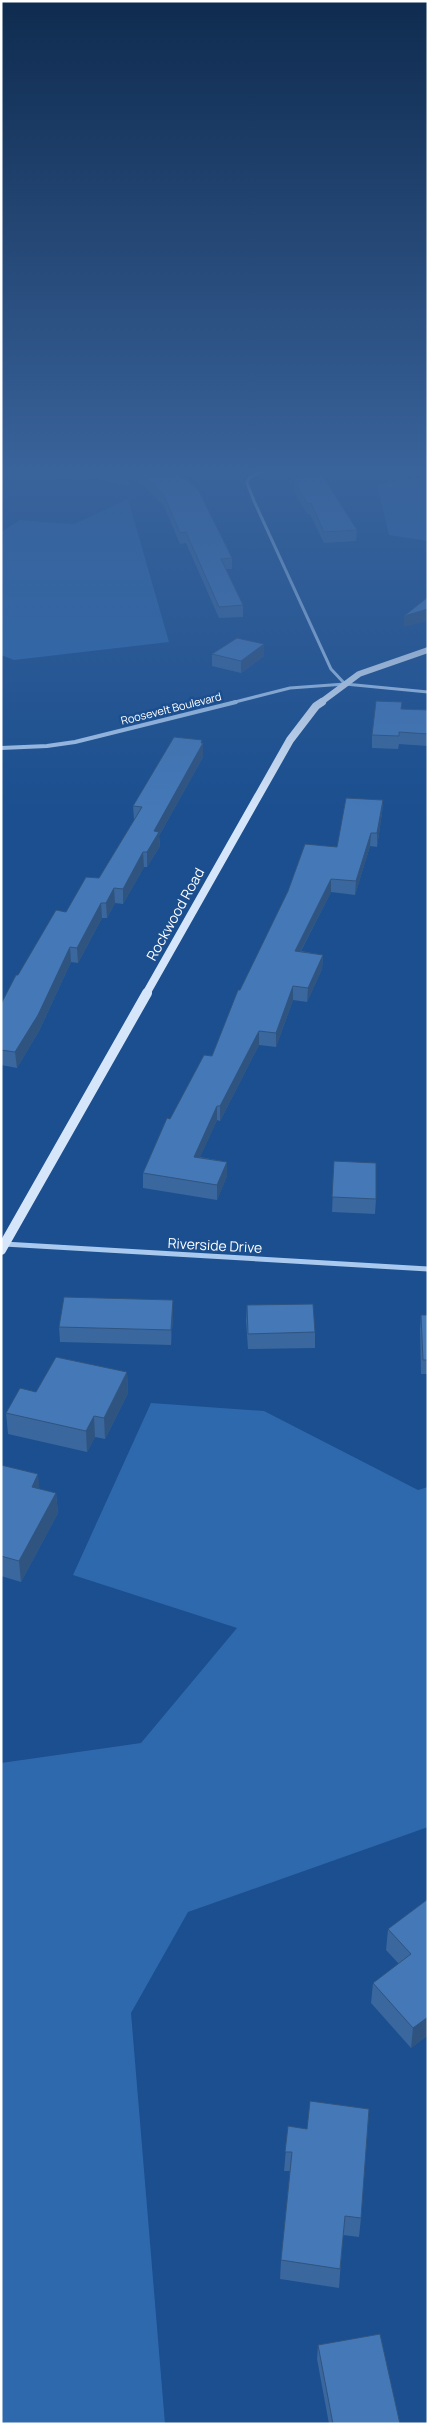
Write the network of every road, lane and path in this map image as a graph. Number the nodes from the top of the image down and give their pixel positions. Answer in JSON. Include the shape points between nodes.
{"nodes":[{"id":1,"x":293,"y":586,"type":"edge"},
{"id":2,"x":428,"y":650,"type":"edge"},
{"id":3,"x":345,"y":684,"type":"junction"},
{"id":4,"x":428,"y":692,"type":"edge"},
{"id":5,"x":1,"y":748,"type":"edge"},
{"id":6,"x":2,"y":1246,"type":"edge"},
{"id":7,"x":428,"y":1269,"type":"edge"}],
"edges":[{"from":1,"to":3,"type":"street","via":[[331,669]]},
{"from":2,"to":3,"type":"street","name":"Rockwood Road","via":[[375,667]]},
{"from":3,"to":4,"type":"street","name":"Roosevelt Boulevard"},
{"from":3,"to":5,"type":"street","name":"Roosevelt Boulevard","via":[[290,688],[75,742]]},
{"from":3,"to":6,"type":"street","name":"Rockwood Road","via":[[316,706],[290,740]]},
{"from":6,"to":7,"type":"street","name":"Riverside Drive"}]}
